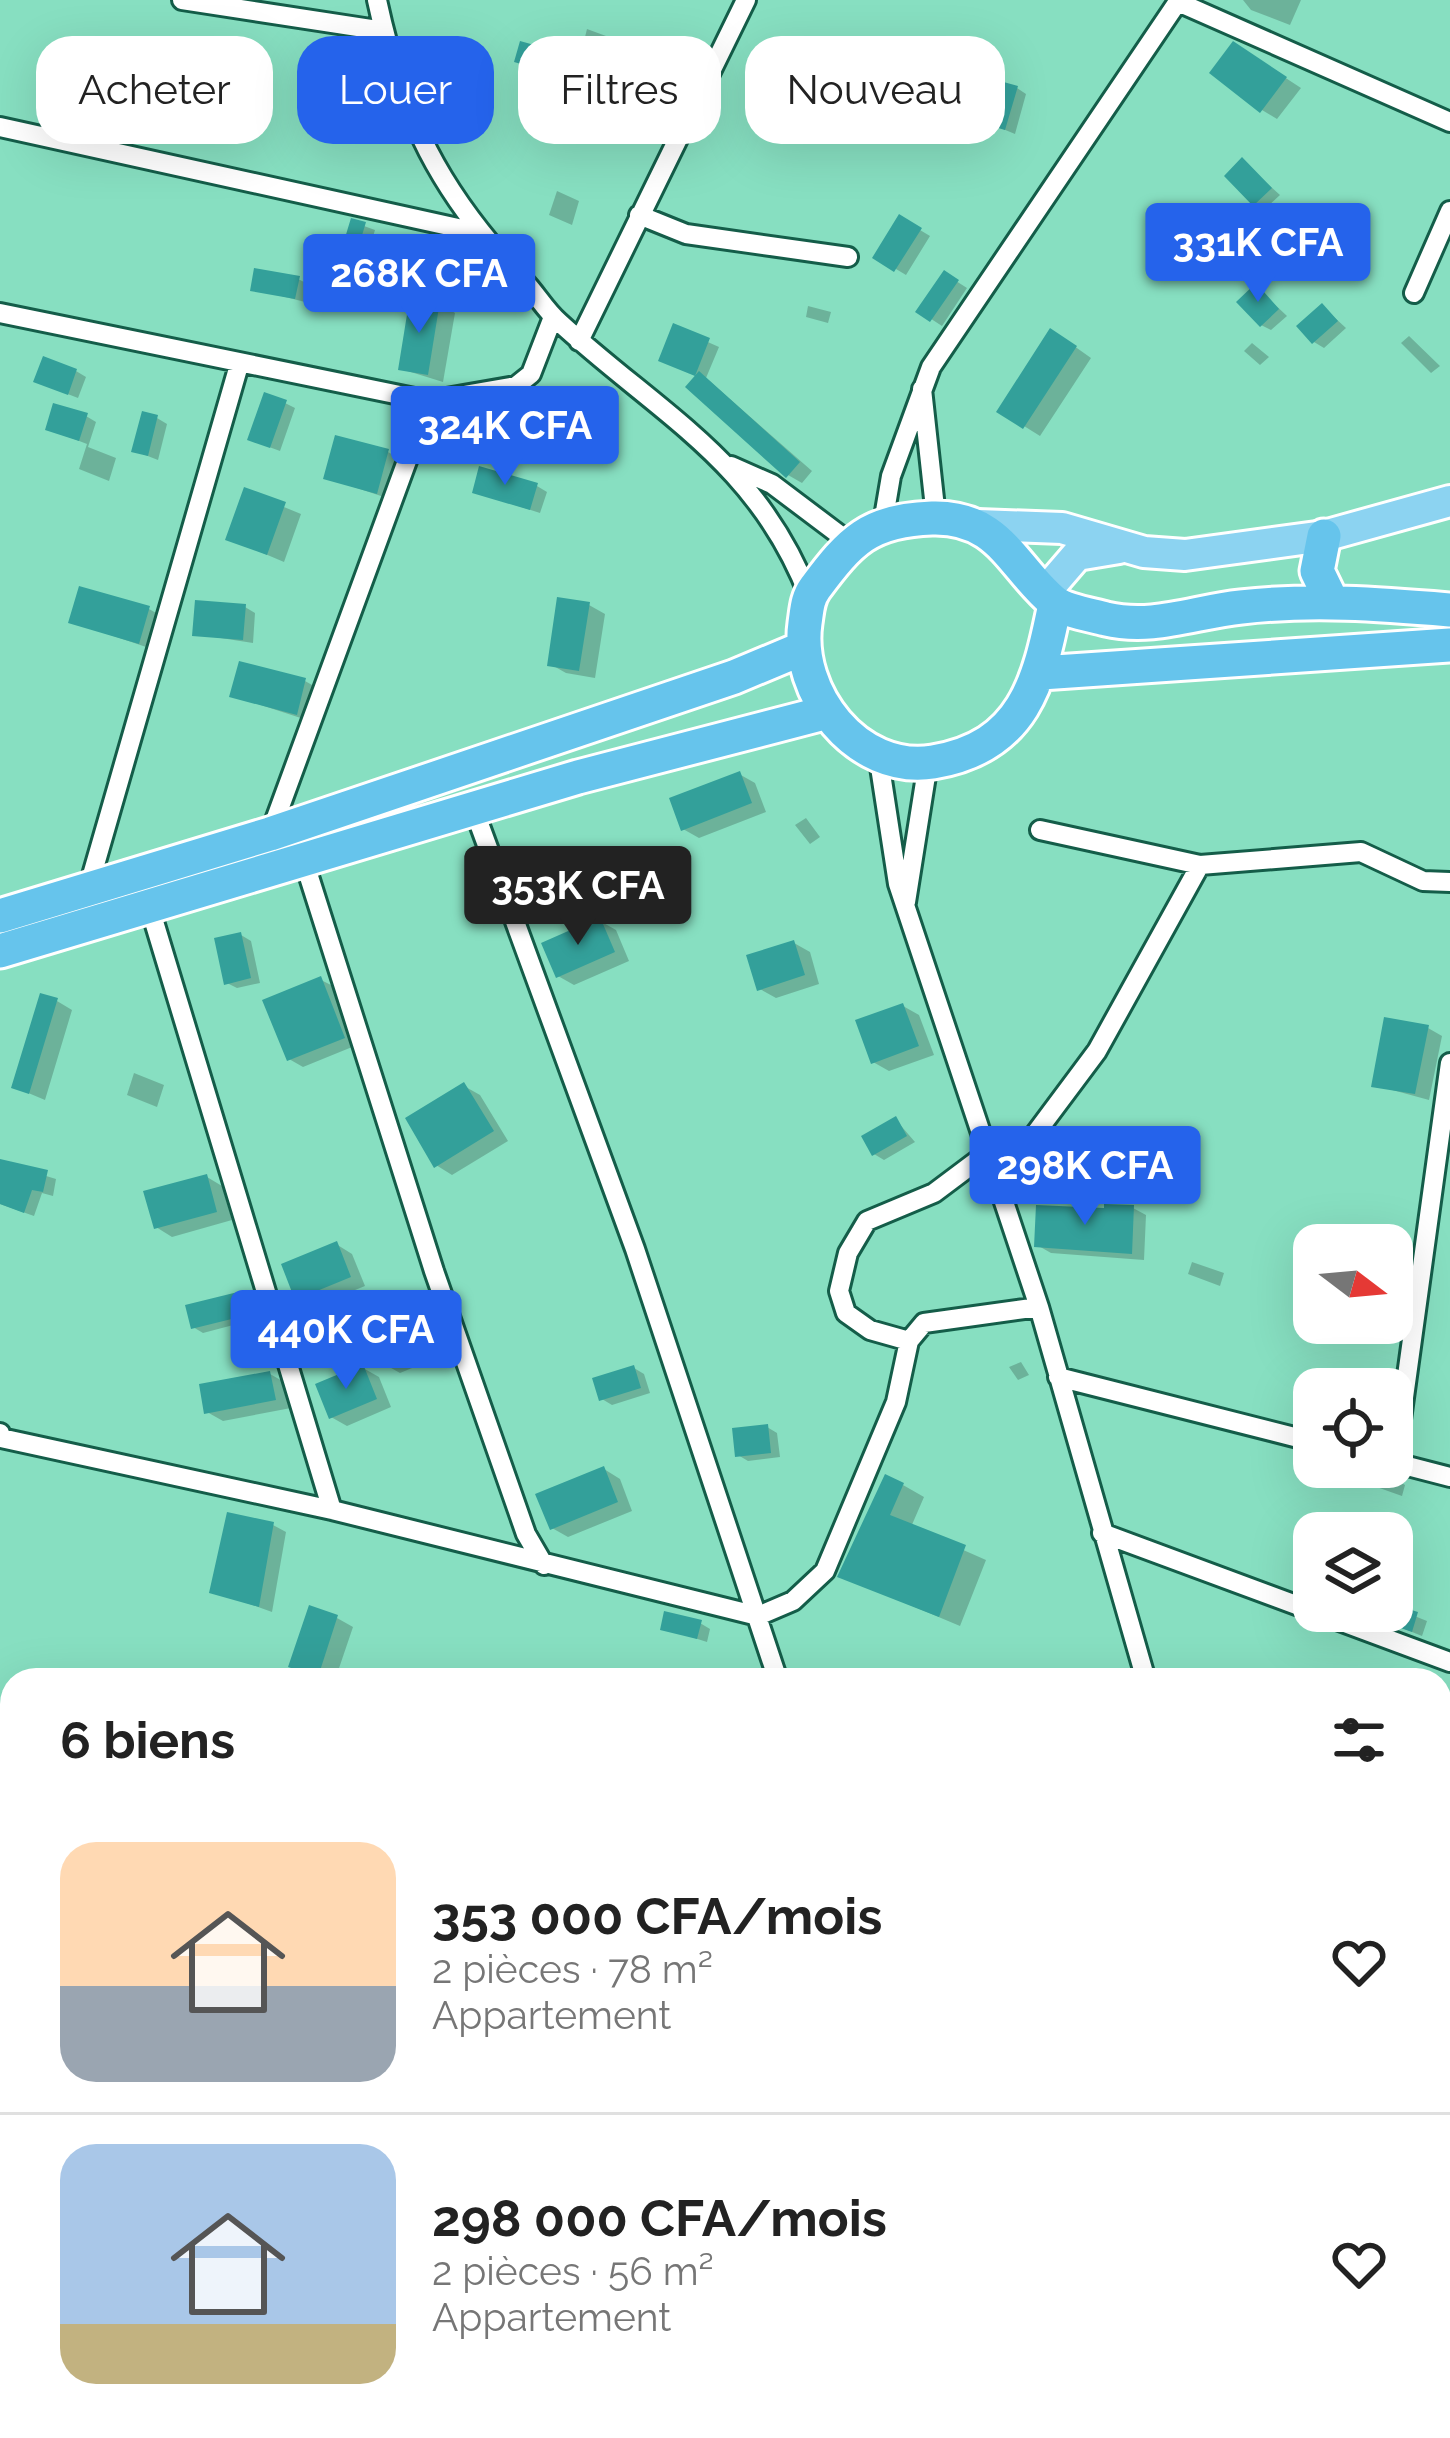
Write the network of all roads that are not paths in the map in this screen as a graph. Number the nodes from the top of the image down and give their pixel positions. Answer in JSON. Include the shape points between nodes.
{"nodes":[{"id":1,"x":182,"y":0,"type":"edge"},
{"id":2,"x":377,"y":0,"type":"edge"},
{"id":3,"x":746,"y":0,"type":"edge"},
{"id":4,"x":1179,"y":1,"type":"edge"},
{"id":5,"x":384,"y":31,"type":"junction"},
{"id":6,"x":1450,"y":122,"type":"edge"},
{"id":7,"x":0,"y":127,"type":"edge"},
{"id":8,"x":1450,"y":211,"type":"edge"},
{"id":9,"x":639,"y":215,"type":"junction"},
{"id":10,"x":476,"y":232,"type":"junction"},
{"id":11,"x":848,"y":257,"type":"dead end"},
{"id":12,"x":1414,"y":292,"type":"dead end"},
{"id":13,"x":0,"y":313,"type":"edge"},
{"id":14,"x":553,"y":317,"type":"junction"},
{"id":15,"x":580,"y":340,"type":"junction"},
{"id":16,"x":239,"y":365,"type":"junction"},
{"id":17,"x":922,"y":389,"type":"junction"},
{"id":18,"x":429,"y":401,"type":"junction"},
{"id":19,"x":730,"y":466,"type":"junction"},
{"id":20,"x":1450,"y":501,"type":"edge"},
{"id":21,"x":936,"y":517,"type":"junction"},
{"id":22,"x":883,"y":523,"type":"junction"},
{"id":23,"x":978,"y":525,"type":"junction"},
{"id":24,"x":1324,"y":536,"type":"junction"},
{"id":25,"x":850,"y":542,"type":"junction"},
{"id":26,"x":1128,"y":546,"type":"junction"},
{"id":27,"x":809,"y":596,"type":"junction"},
{"id":28,"x":1051,"y":597,"type":"junction"},
{"id":29,"x":1332,"y":602,"type":"junction"},
{"id":30,"x":1450,"y":610,"type":"edge"},
{"id":31,"x":1450,"y":645,"type":"edge"},
{"id":32,"x":801,"y":649,"type":"junction"},
{"id":33,"x":1041,"y":673,"type":"junction"},
{"id":34,"x":824,"y":712,"type":"junction"},
{"id":35,"x":878,"y":754,"type":"junction"},
{"id":36,"x":928,"y":763,"type":"junction"},
{"id":37,"x":473,"y":807,"type":"junction"},
{"id":38,"x":1040,"y":830,"type":"dead end"},
{"id":39,"x":270,"y":834,"type":"junction"},
{"id":40,"x":304,"y":861,"type":"junction"},
{"id":41,"x":1200,"y":865,"type":"junction"},
{"id":42,"x":1450,"y":882,"type":"edge"},
{"id":43,"x":88,"y":889,"type":"junction"},
{"id":44,"x":906,"y":902,"type":"junction"},
{"id":45,"x":148,"y":905,"type":"junction"},
{"id":46,"x":0,"y":916,"type":"edge"},
{"id":47,"x":0,"y":951,"type":"edge"},
{"id":48,"x":1450,"y":1063,"type":"edge"},
{"id":49,"x":990,"y":1151,"type":"junction"},
{"id":50,"x":1000,"y":1181,"type":"junction"},
{"id":51,"x":1039,"y":1306,"type":"junction"},
{"id":52,"x":909,"y":1341,"type":"junction"},
{"id":53,"x":1407,"y":1368,"type":"edge"},
{"id":54,"x":1058,"y":1377,"type":"junction"},
{"id":55,"x":0,"y":1433,"type":"edge"},
{"id":56,"x":1293,"y":1437,"type":"edge"},
{"id":57,"x":1413,"y":1468,"type":"edge"},
{"id":58,"x":1450,"y":1477,"type":"edge"},
{"id":59,"x":332,"y":1510,"type":"junction"},
{"id":60,"x":1102,"y":1533,"type":"junction"},
{"id":61,"x":544,"y":1565,"type":"junction"},
{"id":62,"x":758,"y":1616,"type":"junction"},
{"id":63,"x":1450,"y":1662,"type":"edge"},
{"id":64,"x":774,"y":1668,"type":"edge"},
{"id":65,"x":1142,"y":1668,"type":"edge"}],
"edges":[{"from":1,"to":5,"type":"street"},
{"from":2,"to":5,"type":"street"},
{"from":3,"to":9,"type":"street"},
{"from":4,"to":6,"type":"street"},
{"from":4,"to":17,"type":"street"},
{"from":5,"to":10,"type":"street","via":[[420,143]]},
{"from":7,"to":10,"type":"street"},
{"from":8,"to":12,"type":"street"},
{"from":9,"to":11,"type":"street","via":[[686,234]]},
{"from":9,"to":15,"type":"street"},
{"from":10,"to":14,"type":"street"},
{"from":13,"to":16,"type":"street"},
{"from":14,"to":15,"type":"street"},
{"from":14,"to":18,"type":"street","via":[[531,374],[516,386]]},
{"from":15,"to":19,"type":"street"},
{"from":16,"to":18,"type":"street"},
{"from":16,"to":43,"type":"street"},
{"from":17,"to":21,"type":"street"},
{"from":17,"to":22,"type":"street"},
{"from":18,"to":39,"type":"street"},
{"from":19,"to":25,"type":"street","via":[[772,484]]},
{"from":19,"to":27,"type":"street","via":[[791,550]]},
{"from":20,"to":24,"type":"main road"},
{"from":21,"to":22,"type":"highway"},
{"from":21,"to":23,"type":"highway"},
{"from":22,"to":25,"type":"highway"},
{"from":23,"to":26,"type":"main road","via":[[1062,528]]},
{"from":23,"to":28,"type":"highway"},
{"from":24,"to":26,"type":"main road","via":[[1185,555]]},
{"from":24,"to":29,"type":"highway","via":[[1317,571]]},
{"from":25,"to":27,"type":"highway"},
{"from":26,"to":28,"type":"main road","via":[[1077,556]]},
{"from":27,"to":32,"type":"highway"},
{"from":28,"to":29,"type":"highway","via":[[1109,620],[1156,623],[1236,607]]},
{"from":28,"to":33,"type":"highway"},
{"from":29,"to":30,"type":"highway"},
{"from":31,"to":33,"type":"highway"},
{"from":32,"to":34,"type":"highway"},
{"from":32,"to":39,"type":"highway"},
{"from":33,"to":36,"type":"highway","via":[[1017,718],[991,740]]},
{"from":34,"to":35,"type":"highway"},
{"from":34,"to":37,"type":"highway"},
{"from":35,"to":36,"type":"highway"},
{"from":35,"to":44,"type":"street"},
{"from":36,"to":44,"type":"street"},
{"from":37,"to":40,"type":"highway"},
{"from":37,"to":62,"type":"street"},
{"from":38,"to":41,"type":"street"},
{"from":39,"to":43,"type":"highway"},
{"from":40,"to":45,"type":"highway"},
{"from":40,"to":61,"type":"street","via":[[434,1271]]},
{"from":41,"to":42,"type":"street","via":[[1361,852],[1424,881]]},
{"from":41,"to":50,"type":"street","via":[[1097,1052]]},
{"from":43,"to":46,"type":"highway"},
{"from":44,"to":49,"type":"street"},
{"from":45,"to":47,"type":"highway"},
{"from":45,"to":59,"type":"street"},
{"from":48,"to":53,"type":"street"},
{"from":49,"to":50,"type":"street"},
{"from":49,"to":52,"type":"street","via":[[934,1193],[867,1221],[848,1253],[839,1291],[847,1313]]},
{"from":50,"to":51,"type":"street"},
{"from":51,"to":52,"type":"street","via":[[925,1324]]},
{"from":51,"to":54,"type":"street"},
{"from":52,"to":62,"type":"street","via":[[896,1402],[825,1571],[793,1601]]},
{"from":54,"to":56,"type":"street"},
{"from":54,"to":60,"type":"street"},
{"from":55,"to":59,"type":"street"},
{"from":57,"to":58,"type":"street"},
{"from":59,"to":61,"type":"street"},
{"from":60,"to":63,"type":"street"},
{"from":60,"to":65,"type":"street"},
{"from":61,"to":62,"type":"street"},
{"from":62,"to":64,"type":"street"}]}
